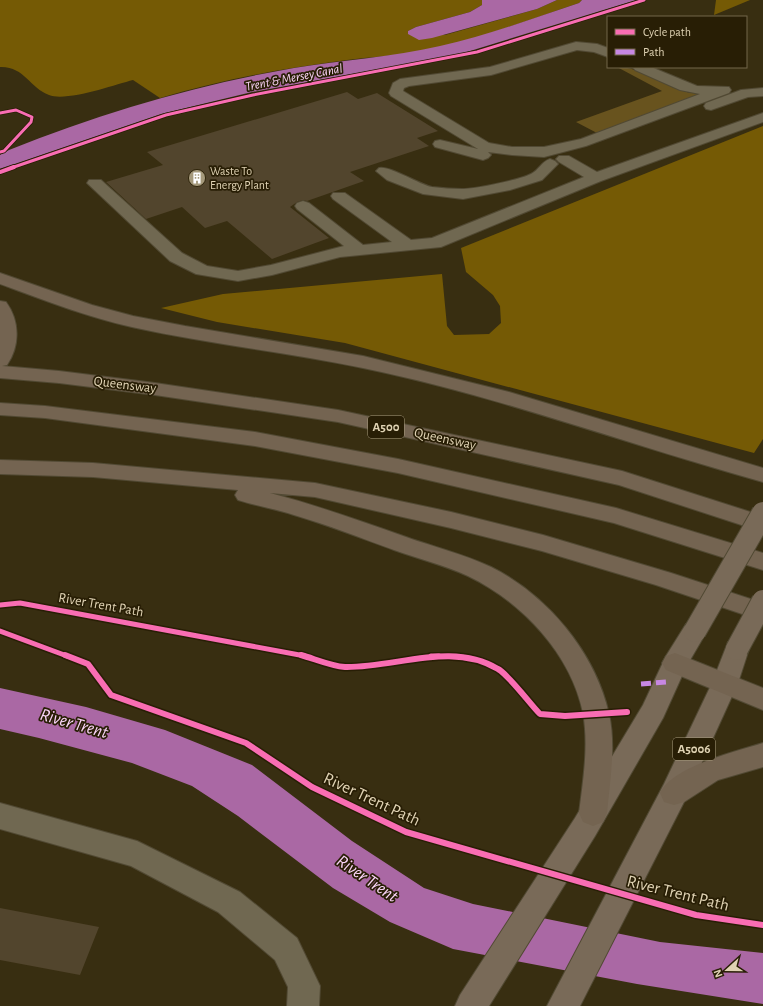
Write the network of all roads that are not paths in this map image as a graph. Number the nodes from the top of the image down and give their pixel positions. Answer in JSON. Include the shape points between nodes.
{"nodes":[{"id":1,"x":607,"y":52,"type":"edge"},
{"id":2,"x":642,"y":68,"type":"edge"},
{"id":3,"x":763,"y":85,"type":"edge"},
{"id":4,"x":724,"y":90,"type":"junction"},
{"id":5,"x":763,"y":92,"type":"edge"},
{"id":6,"x":763,"y":117,"type":"edge"},
{"id":7,"x":440,"y":144,"type":"dead end"},
{"id":8,"x":557,"y":162,"type":"junction"},
{"id":9,"x":384,"y":171,"type":"dead end"},
{"id":10,"x":596,"y":178,"type":"junction"},
{"id":11,"x":95,"y":184,"type":"dead end"},
{"id":12,"x":339,"y":196,"type":"dead end"},
{"id":13,"x":303,"y":206,"type":"dead end"},
{"id":14,"x":408,"y":246,"type":"junction"},
{"id":15,"x":359,"y":250,"type":"junction"},
{"id":16,"x":0,"y":278,"type":"edge"},
{"id":17,"x":0,"y":306,"type":"edge"},
{"id":18,"x":1,"y":363,"type":"edge"},
{"id":19,"x":0,"y":409,"type":"edge"},
{"id":20,"x":0,"y":467,"type":"edge"},
{"id":21,"x":763,"y":476,"type":"edge"},
{"id":22,"x":171,"y":478,"type":"junction"},
{"id":23,"x":763,"y":512,"type":"edge"},
{"id":24,"x":763,"y":524,"type":"edge"},
{"id":25,"x":763,"y":562,"type":"edge"},
{"id":26,"x":763,"y":601,"type":"edge"},
{"id":27,"x":763,"y":612,"type":"edge"},
{"id":28,"x":675,"y":663,"type":"junction"},
{"id":29,"x":725,"y":683,"type":"junction"},
{"id":30,"x":763,"y":699,"type":"edge"},
{"id":31,"x":763,"y":755,"type":"edge"},
{"id":32,"x":674,"y":793,"type":"junction"},
{"id":33,"x":0,"y":816,"type":"edge"},
{"id":34,"x":589,"y":820,"type":"junction"},
{"id":35,"x":303,"y":1006,"type":"edge"},
{"id":36,"x":471,"y":1006,"type":"edge"},
{"id":37,"x":563,"y":1006,"type":"edge"}],
"edges":[{"from":1,"to":4,"type":"street","via":[[576,46],[491,71],[405,82],[398,86],[396,93],[485,147],[544,152],[586,142]]},
{"from":2,"to":4,"type":"street","via":[[685,88]]},
{"from":3,"to":4,"type":"street"},
{"from":5,"to":8,"type":"street","via":[[746,93]]},
{"from":6,"to":10,"type":"street"},
{"from":7,"to":8,"type":"street","via":[[483,155]]},
{"from":8,"to":9,"type":"street","via":[[537,177],[463,194],[429,191],[392,177]]},
{"from":8,"to":10,"type":"street"},
{"from":10,"to":14,"type":"street","via":[[435,243]]},
{"from":11,"to":15,"type":"street","via":[[176,257],[202,270],[238,276],[272,270],[339,252]]},
{"from":12,"to":14,"type":"street"},
{"from":13,"to":15,"type":"street"},
{"from":14,"to":15,"type":"street"},
{"from":16,"to":21,"type":"highway","via":[[86,309],[131,321],[363,362],[509,398]]},
{"from":17,"to":18,"type":"highway","via":[[8,327]]},
{"from":18,"to":24,"type":"highway","name":"Queensway","number":"A500","via":[[59,377],[156,388],[338,416],[622,478]]},
{"from":19,"to":25,"type":"highway","via":[[45,412],[255,439],[398,466],[616,516]]},
{"from":20,"to":22,"type":"highway","via":[[93,470]]},
{"from":22,"to":27,"type":"highway","via":[[315,490],[451,520],[543,543]]},
{"from":22,"to":34,"type":"highway","via":[[318,514],[484,573],[524,601],[547,623],[564,645],[591,693],[598,740]]},
{"from":23,"to":28,"type":"main road","bridge":true},
{"from":26,"to":29,"type":"main road","number":"A5006","bridge":true,"via":[[737,649]]},
{"from":28,"to":29,"type":"highway"},
{"from":28,"to":34,"type":"main road","via":[[654,710]]},
{"from":29,"to":30,"type":"highway"},
{"from":29,"to":32,"type":"main road","number":"A5006"},
{"from":31,"to":32,"type":"highway","via":[[710,771]]},
{"from":32,"to":37,"type":"main road","number":"A5006"},
{"from":33,"to":35,"type":"street","via":[[137,854],[229,902],[286,948],[304,986]]},
{"from":34,"to":36,"type":"main road"}]}
